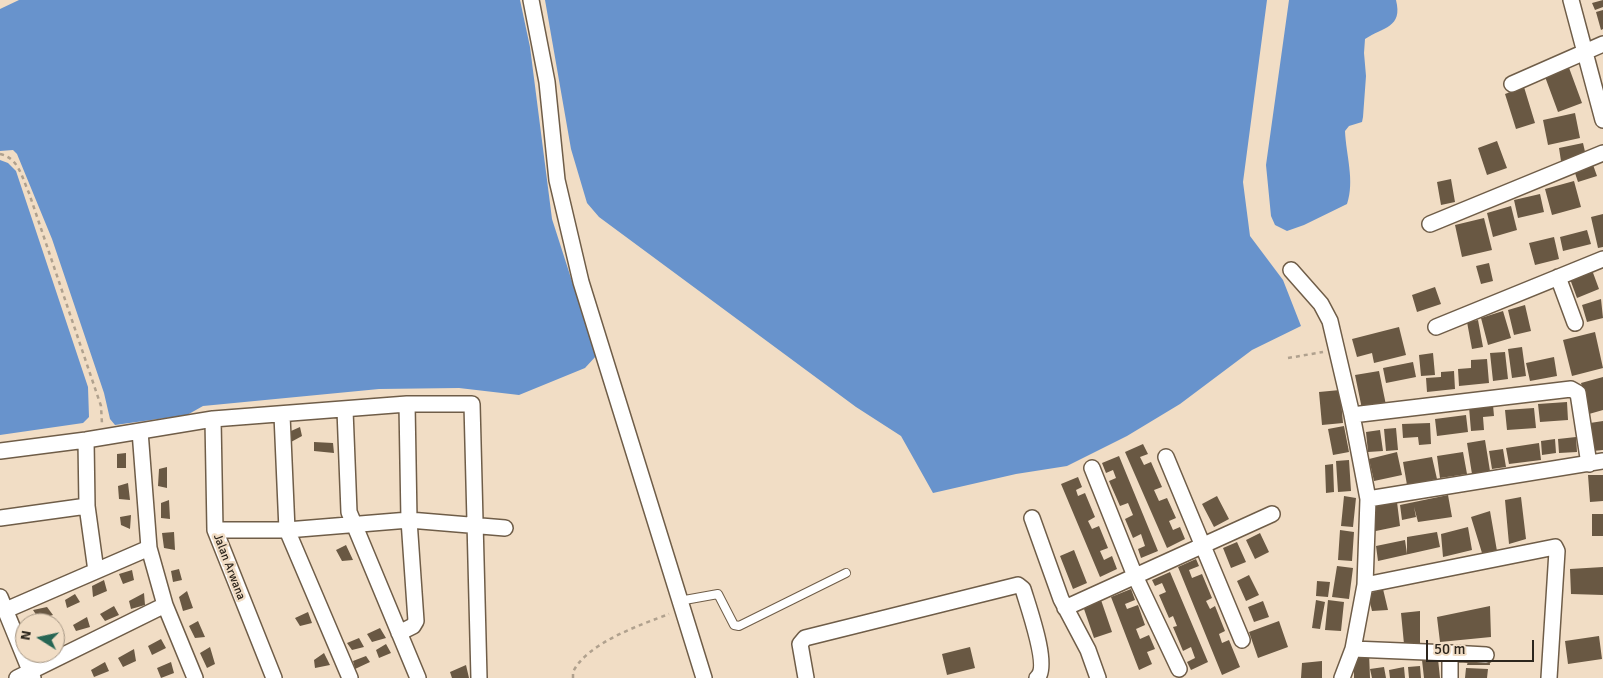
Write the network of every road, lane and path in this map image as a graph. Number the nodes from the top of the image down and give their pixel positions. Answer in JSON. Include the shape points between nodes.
{"nodes":[{"id":1,"x":530,"y":0,"type":"edge"},
{"id":2,"x":1571,"y":0,"type":"edge"},
{"id":3,"x":1603,"y":44,"type":"edge"},
{"id":4,"x":1586,"y":51,"type":"junction"},
{"id":5,"x":1512,"y":84,"type":"dead end"},
{"id":6,"x":1603,"y":120,"type":"edge"},
{"id":7,"x":1603,"y":153,"type":"edge"},
{"id":8,"x":0,"y":154,"type":"edge"},
{"id":9,"x":1430,"y":224,"type":"dead end"},
{"id":10,"x":1603,"y":259,"type":"edge"},
{"id":11,"x":1291,"y":270,"type":"dead end"},
{"id":12,"x":1558,"y":277,"type":"junction"},
{"id":13,"x":1575,"y":323,"type":"dead end"},
{"id":14,"x":1436,"y":327,"type":"dead end"},
{"id":15,"x":1337,"y":350,"type":"junction"},
{"id":16,"x":1288,"y":358,"type":"dead end"},
{"id":17,"x":407,"y":404,"type":"junction"},
{"id":18,"x":345,"y":410,"type":"junction"},
{"id":19,"x":282,"y":415,"type":"junction"},
{"id":20,"x":1352,"y":416,"type":"junction"},
{"id":21,"x":213,"y":419,"type":"junction"},
{"id":22,"x":98,"y":427,"type":"dead end"},
{"id":23,"x":140,"y":431,"type":"junction"},
{"id":24,"x":86,"y":440,"type":"junction"},
{"id":25,"x":0,"y":451,"type":"edge"},
{"id":26,"x":1166,"y":457,"type":"dead end"},
{"id":27,"x":1596,"y":463,"type":"edge"},
{"id":28,"x":1092,"y":468,"type":"dead end"},
{"id":29,"x":1368,"y":499,"type":"junction"},
{"id":30,"x":87,"y":506,"type":"junction"},
{"id":31,"x":1272,"y":514,"type":"dead end"},
{"id":32,"x":0,"y":518,"type":"edge"},
{"id":33,"x":1032,"y":518,"type":"dead end"},
{"id":34,"x":408,"y":520,"type":"junction"},
{"id":35,"x":353,"y":525,"type":"junction"},
{"id":36,"x":476,"y":526,"type":"junction"},
{"id":37,"x":505,"y":528,"type":"dead end"},
{"id":38,"x":215,"y":530,"type":"junction"},
{"id":39,"x":287,"y":530,"type":"junction"},
{"id":40,"x":1203,"y":545,"type":"junction"},
{"id":41,"x":150,"y":548,"type":"junction"},
{"id":42,"x":96,"y":572,"type":"junction"},
{"id":43,"x":846,"y":574,"type":"dead end"},
{"id":44,"x":1135,"y":576,"type":"junction"},
{"id":45,"x":1365,"y":585,"type":"junction"},
{"id":46,"x":3,"y":604,"type":"edge"},
{"id":47,"x":165,"y":605,"type":"junction"},
{"id":48,"x":681,"y":605,"type":"junction"},
{"id":49,"x":1065,"y":608,"type":"junction"},
{"id":50,"x":399,"y":633,"type":"junction"},
{"id":51,"x":1242,"y":640,"type":"dead end"},
{"id":52,"x":1353,"y":649,"type":"junction"},
{"id":53,"x":1450,"y":653,"type":"junction"},
{"id":54,"x":1486,"y":655,"type":"dead end"},
{"id":55,"x":1179,"y":669,"type":"dead end"},
{"id":56,"x":32,"y":675,"type":"edge"},
{"id":57,"x":192,"y":677,"type":"edge"},
{"id":58,"x":17,"y":678,"type":"edge"},
{"id":59,"x":274,"y":678,"type":"edge"},
{"id":60,"x":350,"y":678,"type":"edge"},
{"id":61,"x":418,"y":678,"type":"edge"},
{"id":62,"x":479,"y":678,"type":"edge"},
{"id":63,"x":573,"y":678,"type":"edge"},
{"id":64,"x":704,"y":678,"type":"edge"},
{"id":65,"x":806,"y":678,"type":"edge"},
{"id":66,"x":1037,"y":678,"type":"edge"},
{"id":67,"x":1098,"y":678,"type":"edge"},
{"id":68,"x":1342,"y":678,"type":"edge"},
{"id":69,"x":1450,"y":678,"type":"edge"},
{"id":70,"x":1549,"y":678,"type":"edge"}],
"edges":[{"from":1,"to":48,"type":"street","via":[[547,82],[557,180],[581,282]]},
{"from":2,"to":4,"type":"street"},
{"from":3,"to":4,"type":"street"},
{"from":4,"to":5,"type":"street"},
{"from":4,"to":6,"type":"street"},
{"from":7,"to":9,"type":"street"},
{"from":8,"to":22,"type":"path","via":[[16,163],[48,242],[101,406],[103,421]]},
{"from":10,"to":12,"type":"street"},
{"from":11,"to":15,"type":"street","via":[[1325,309]]},
{"from":12,"to":13,"type":"street"},
{"from":12,"to":14,"type":"street"},
{"from":15,"to":16,"type":"path"},
{"from":15,"to":20,"type":"street"},
{"from":17,"to":18,"type":"street"},
{"from":17,"to":34,"type":"street"},
{"from":17,"to":36,"type":"street","via":[[472,404]]},
{"from":18,"to":19,"type":"street"},
{"from":18,"to":35,"type":"street","via":[[348,498]]},
{"from":19,"to":21,"type":"street"},
{"from":19,"to":39,"type":"street"},
{"from":20,"to":27,"type":"street","via":[[1571,389],[1578,393]]},
{"from":20,"to":29,"type":"street"},
{"from":21,"to":23,"type":"street"},
{"from":21,"to":38,"type":"street","name":"Jalan Arwana"},
{"from":23,"to":24,"type":"street"},
{"from":23,"to":41,"type":"street"},
{"from":24,"to":25,"type":"street"},
{"from":24,"to":30,"type":"street"},
{"from":26,"to":40,"type":"street"},
{"from":27,"to":29,"type":"street"},
{"from":28,"to":44,"type":"street"},
{"from":29,"to":45,"type":"street"},
{"from":30,"to":32,"type":"street"},
{"from":30,"to":42,"type":"street"},
{"from":31,"to":40,"type":"street"},
{"from":33,"to":49,"type":"street"},
{"from":34,"to":35,"type":"street"},
{"from":34,"to":36,"type":"street"},
{"from":34,"to":50,"type":"street","via":[[416,621]]},
{"from":35,"to":39,"type":"street"},
{"from":35,"to":50,"type":"street"},
{"from":36,"to":37,"type":"street"},
{"from":36,"to":62,"type":"street"},
{"from":38,"to":39,"type":"street"},
{"from":38,"to":59,"type":"street","name":"Jalan Arwana"},
{"from":39,"to":60,"type":"street"},
{"from":40,"to":44,"type":"street"},
{"from":40,"to":51,"type":"street"},
{"from":41,"to":42,"type":"street"},
{"from":41,"to":47,"type":"street"},
{"from":42,"to":46,"type":"street"},
{"from":43,"to":48,"type":"lane","via":[[738,626],[734,625],[719,594]]},
{"from":44,"to":49,"type":"street"},
{"from":44,"to":55,"type":"street"},
{"from":45,"to":52,"type":"street"},
{"from":45,"to":70,"type":"street","via":[[1555,547]]},
{"from":46,"to":56,"type":"street"},
{"from":47,"to":56,"type":"street"},
{"from":47,"to":57,"type":"street"},
{"from":48,"to":63,"type":"path","via":[[600,646],[577,663]]},
{"from":48,"to":64,"type":"street"},
{"from":49,"to":67,"type":"street","via":[[1088,650]]},
{"from":50,"to":61,"type":"street"},
{"from":52,"to":53,"type":"street"},
{"from":52,"to":68,"type":"street"},
{"from":53,"to":54,"type":"street"},
{"from":53,"to":69,"type":"street"},
{"from":56,"to":58,"type":"street"},
{"from":65,"to":66,"type":"street","via":[[800,644],[805,638],[1018,585],[1024,589],[1043,662],[1041,675]]}]}
